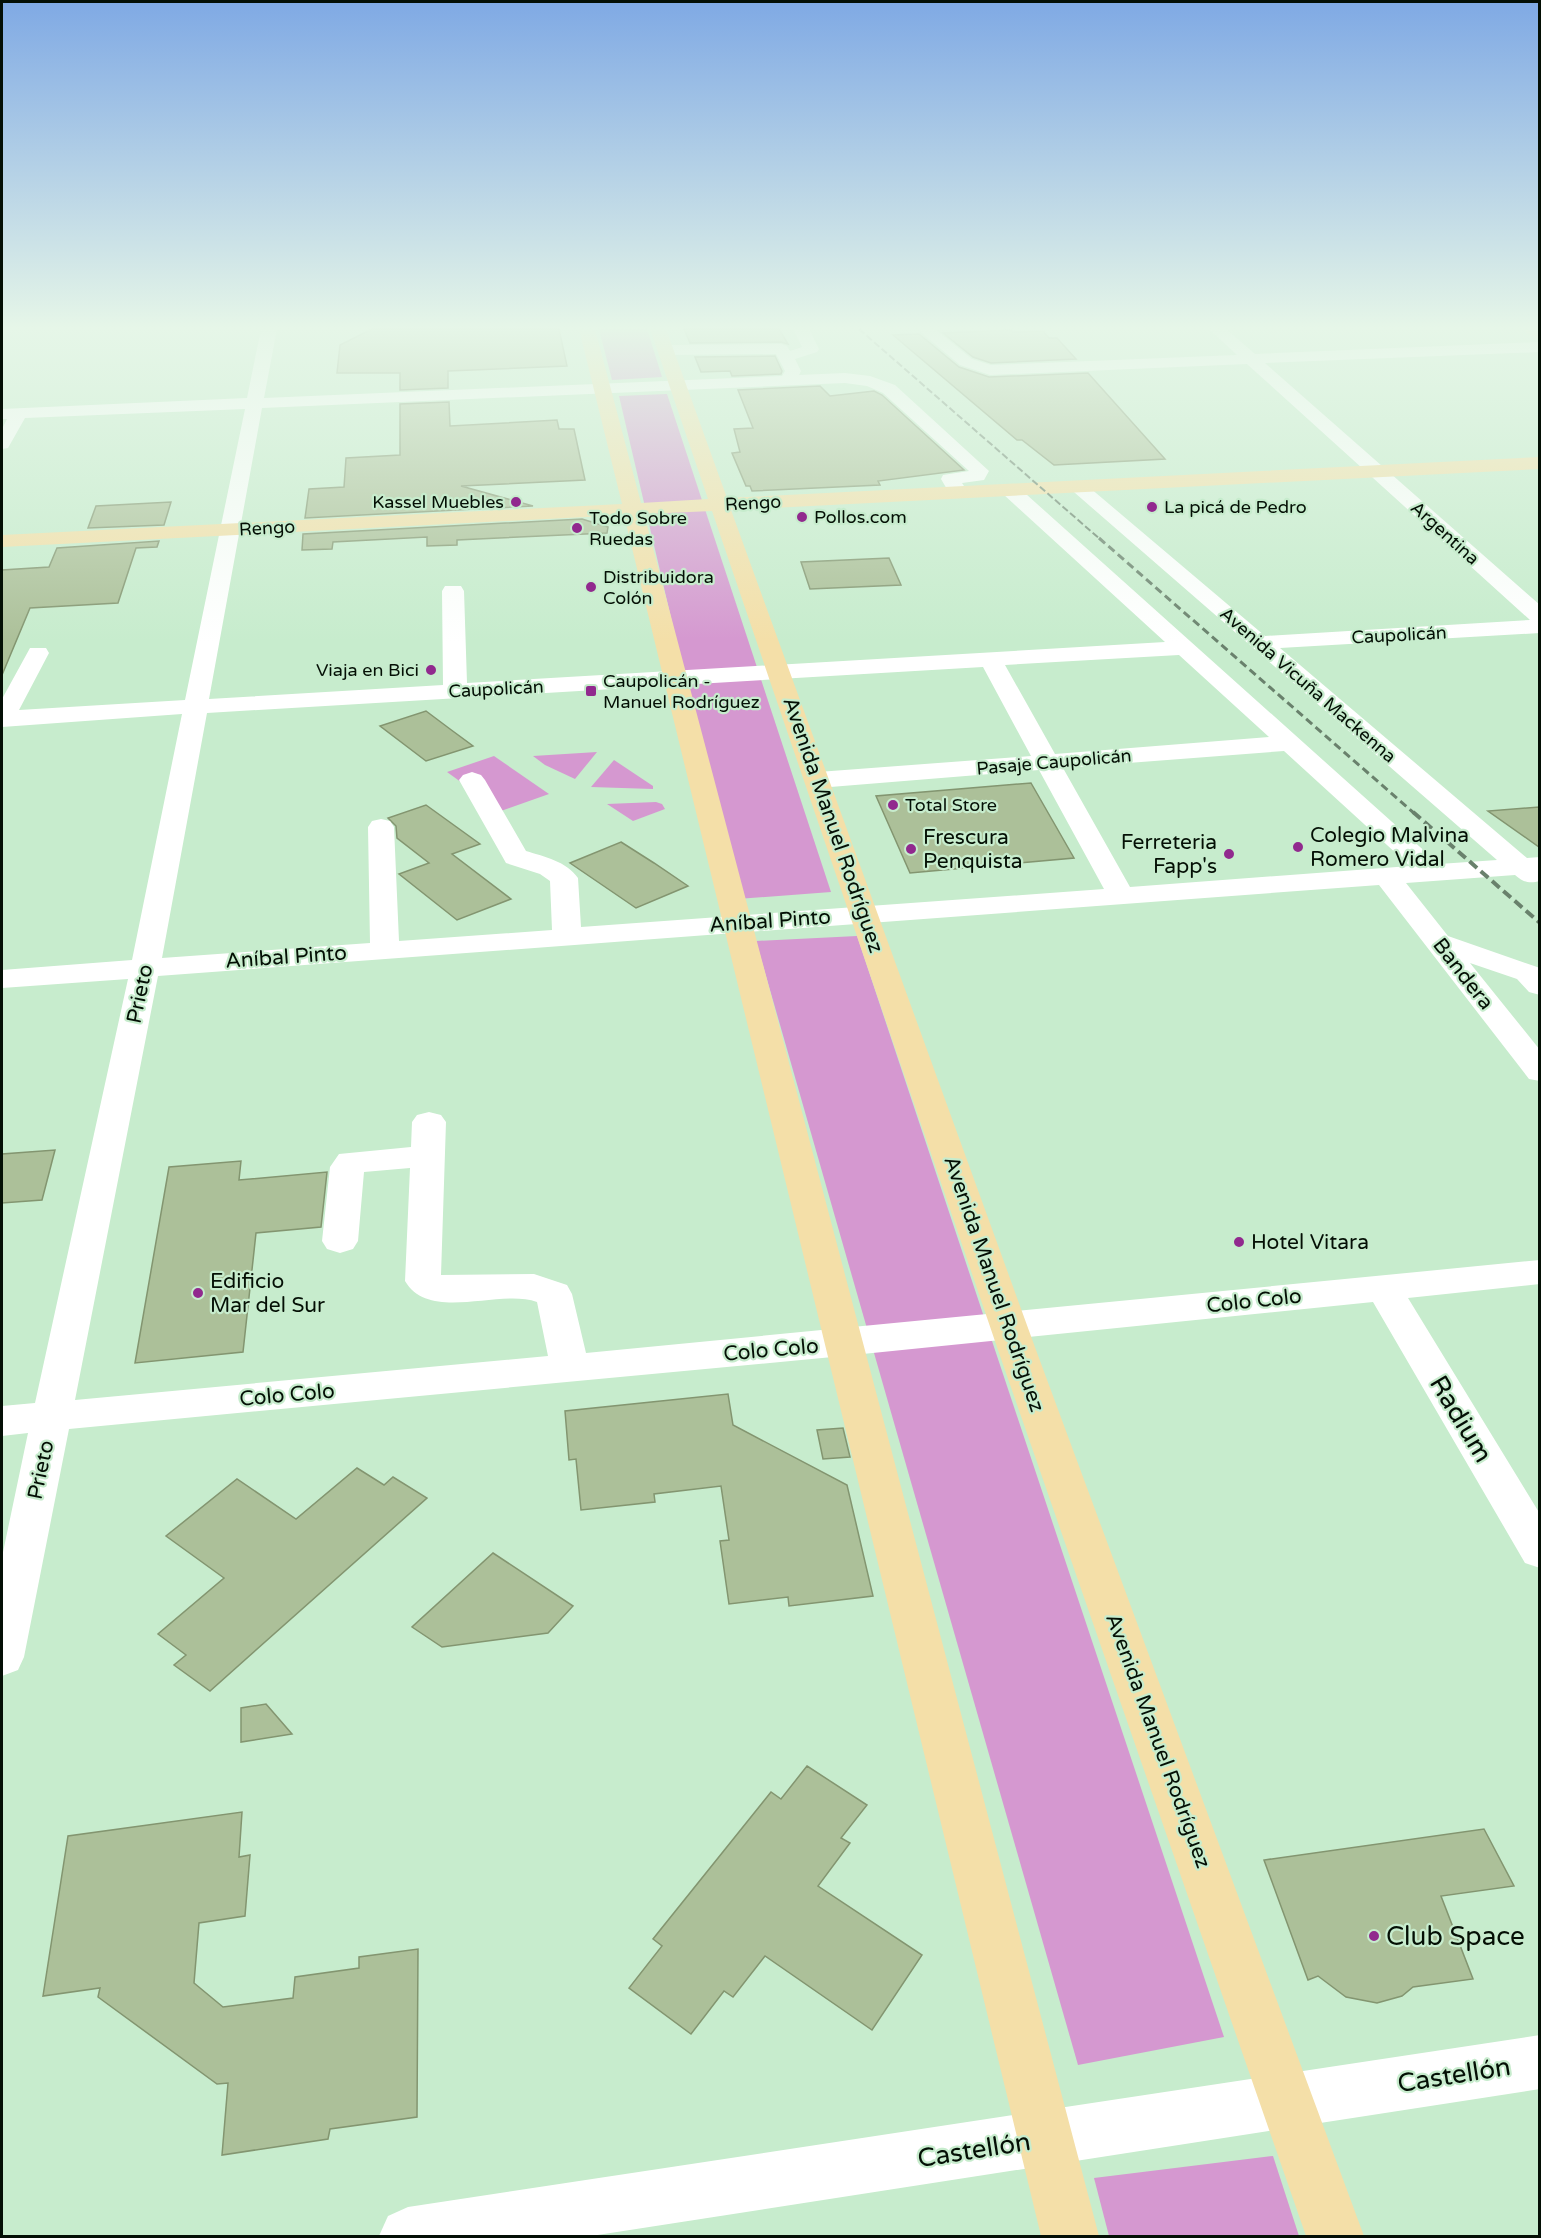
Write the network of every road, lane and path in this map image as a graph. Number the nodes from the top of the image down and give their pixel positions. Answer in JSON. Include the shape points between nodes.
{"nodes":[{"id":1,"x":249,"y":433,"type":"edge"},
{"id":2,"x":613,"y":433,"type":"edge"},
{"id":3,"x":695,"y":433,"type":"edge"},
{"id":4,"x":939,"y":433,"type":"edge"},
{"id":5,"x":1334,"y":433,"type":"edge"},
{"id":6,"x":1539,"y":463,"type":"edge"},
{"id":7,"x":1376,"y":471,"type":"junction"},
{"id":8,"x":1076,"y":486,"type":"junction"},
{"id":9,"x":1010,"y":490,"type":"junction"},
{"id":10,"x":958,"y":492,"type":"junction"},
{"id":11,"x":720,"y":504,"type":"junction"},
{"id":12,"x":632,"y":508,"type":"junction"},
{"id":13,"x":231,"y":530,"type":"junction"},
{"id":14,"x":2,"y":542,"type":"edge"},
{"id":15,"x":453,"y":591,"type":"dead end"},
{"id":16,"x":1539,"y":617,"type":"edge"},
{"id":17,"x":1539,"y":626,"type":"edge"},
{"id":18,"x":1259,"y":643,"type":"junction"},
{"id":19,"x":1184,"y":648,"type":"junction"},
{"id":20,"x":38,"y":653,"type":"dead end"},
{"id":21,"x":990,"y":659,"type":"junction"},
{"id":22,"x":781,"y":672,"type":"junction"},
{"id":23,"x":675,"y":678,"type":"junction"},
{"id":24,"x":455,"y":691,"type":"junction"},
{"id":25,"x":196,"y":706,"type":"junction"},
{"id":26,"x":2,"y":718,"type":"edge"},
{"id":27,"x":1289,"y":743,"type":"junction"},
{"id":28,"x":1048,"y":763,"type":"junction"},
{"id":29,"x":472,"y":780,"type":"dead end"},
{"id":30,"x":818,"y":780,"type":"junction"},
{"id":31,"x":381,"y":827,"type":"dead end"},
{"id":32,"x":1533,"y":871,"type":"edge"},
{"id":33,"x":1433,"y":873,"type":"junction"},
{"id":34,"x":1386,"y":876,"type":"junction"},
{"id":35,"x":1121,"y":895,"type":"junction"},
{"id":36,"x":864,"y":914,"type":"junction"},
{"id":37,"x":737,"y":923,"type":"junction"},
{"id":38,"x":567,"y":936,"type":"junction"},
{"id":39,"x":1438,"y":942,"type":"junction"},
{"id":40,"x":385,"y":950,"type":"junction"},
{"id":41,"x":145,"y":968,"type":"junction"},
{"id":42,"x":2,"y":979,"type":"edge"},
{"id":43,"x":1539,"y":986,"type":"edge"},
{"id":44,"x":1539,"y":1072,"type":"edge"},
{"id":45,"x":340,"y":1241,"type":"dead end"},
{"id":46,"x":1539,"y":1272,"type":"edge"},
{"id":47,"x":1383,"y":1288,"type":"junction"},
{"id":48,"x":1008,"y":1325,"type":"junction"},
{"id":49,"x":843,"y":1343,"type":"junction"},
{"id":50,"x":570,"y":1368,"type":"junction"},
{"id":51,"x":51,"y":1417,"type":"junction"},
{"id":52,"x":2,"y":1421,"type":"edge"},
{"id":53,"x":1539,"y":1551,"type":"edge"},
{"id":54,"x":2,"y":1657,"type":"edge"},
{"id":55,"x":1539,"y":2062,"type":"edge"},
{"id":56,"x":1287,"y":2102,"type":"junction"},
{"id":57,"x":1046,"y":2139,"type":"junction"},
{"id":58,"x":408,"y":2236,"type":"edge"},
{"id":59,"x":1070,"y":2236,"type":"edge"},
{"id":60,"x":1335,"y":2236,"type":"edge"}],
"edges":[{"from":1,"to":13,"type":"street","name":"Prieto"},
{"from":2,"to":12,"type":"main road"},
{"from":3,"to":11,"type":"main road","name":"Avenida Manuel Rodríguez"},
{"from":4,"to":10,"type":"street","via":[[980,471],[977,476],[950,479]]},
{"from":5,"to":7,"type":"street","name":"Argentina"},
{"from":6,"to":7,"type":"main road","name":"Rengo"},
{"from":7,"to":8,"type":"main road","name":"Rengo"},
{"from":7,"to":16,"type":"street","name":"Argentina"},
{"from":8,"to":9,"type":"main road","name":"Rengo"},
{"from":8,"to":18,"type":"street","name":"Avenida Vicuña Mackenna"},
{"from":9,"to":10,"type":"main road","name":"Rengo"},
{"from":9,"to":19,"type":"street"},
{"from":10,"to":11,"type":"main road","name":"Rengo"},
{"from":11,"to":12,"type":"main road","name":"Rengo"},
{"from":11,"to":22,"type":"main road","name":"Avenida Manuel Rodríguez"},
{"from":12,"to":13,"type":"main road","name":"Rengo"},
{"from":12,"to":23,"type":"main road"},
{"from":13,"to":14,"type":"main road","name":"Rengo"},
{"from":13,"to":25,"type":"street","name":"Prieto"},
{"from":15,"to":24,"type":"street"},
{"from":17,"to":18,"type":"street","name":"Caupolicán"},
{"from":18,"to":32,"type":"street","name":"Avenida Vicuña Mackenna"},
{"from":19,"to":21,"type":"street","name":"Caupolicán"},
{"from":19,"to":27,"type":"street"},
{"from":20,"to":26,"type":"street"},
{"from":21,"to":22,"type":"street","name":"Caupolicán"},
{"from":21,"to":28,"type":"street"},
{"from":22,"to":23,"type":"street","name":"Caupolicán"},
{"from":22,"to":30,"type":"main road","name":"Avenida Manuel Rodríguez"},
{"from":23,"to":24,"type":"street","name":"Caupolicán"},
{"from":23,"to":37,"type":"main road"},
{"from":24,"to":25,"type":"street","name":"Caupolicán"},
{"from":25,"to":26,"type":"street","name":"Caupolicán"},
{"from":25,"to":41,"type":"street","name":"Prieto"},
{"from":27,"to":28,"type":"street","name":"Pasaje Caupolicán"},
{"from":27,"to":33,"type":"street"},
{"from":28,"to":30,"type":"street","name":"Pasaje Caupolicán"},
{"from":28,"to":35,"type":"street"},
{"from":29,"to":38,"type":"street","via":[[516,857],[550,868],[564,878]]},
{"from":30,"to":36,"type":"main road","name":"Avenida Manuel Rodríguez"},
{"from":31,"to":40,"type":"street"},
{"from":32,"to":33,"type":"street","name":"Aníbal Pinto"},
{"from":33,"to":34,"type":"street","name":"Aníbal Pinto"},
{"from":34,"to":35,"type":"street","name":"Aníbal Pinto"},
{"from":34,"to":39,"type":"street","name":"Bandera"},
{"from":35,"to":36,"type":"street","name":"Aníbal Pinto"},
{"from":36,"to":37,"type":"street","name":"Aníbal Pinto"},
{"from":36,"to":48,"type":"main road","name":"Avenida Manuel Rodríguez"},
{"from":37,"to":38,"type":"street","name":"Aníbal Pinto"},
{"from":37,"to":49,"type":"main road"},
{"from":38,"to":40,"type":"street","name":"Aníbal Pinto"},
{"from":39,"to":43,"type":"street","via":[[1528,973]]},
{"from":39,"to":44,"type":"street","name":"Bandera"},
{"from":40,"to":41,"type":"street","name":"Aníbal Pinto"},
{"from":41,"to":42,"type":"street","name":"Aníbal Pinto"},
{"from":41,"to":51,"type":"street","name":"Prieto"},
{"from":45,"to":50,"type":"street","via":[[347,1167],[351,1162],[429,1139],[423,1281],[437,1289],[534,1287],[554,1294]]},
{"from":46,"to":47,"type":"street","name":"Colo Colo"},
{"from":47,"to":48,"type":"street","name":"Colo Colo"},
{"from":47,"to":53,"type":"street","name":"Radium"},
{"from":48,"to":49,"type":"street","name":"Colo Colo"},
{"from":48,"to":56,"type":"main road","name":"Avenida Manuel Rodríguez"},
{"from":49,"to":50,"type":"street","name":"Colo Colo"},
{"from":49,"to":57,"type":"main road"},
{"from":50,"to":51,"type":"street","name":"Colo Colo"},
{"from":51,"to":52,"type":"street","name":"Colo Colo"},
{"from":51,"to":54,"type":"street","name":"Prieto"},
{"from":55,"to":56,"type":"street","name":"Castellón"},
{"from":56,"to":57,"type":"street","name":"Castellón"},
{"from":56,"to":60,"type":"main road","name":"Avenida Manuel Rodríguez"},
{"from":57,"to":58,"type":"street","name":"Castellón"},
{"from":57,"to":59,"type":"main road"}]}
